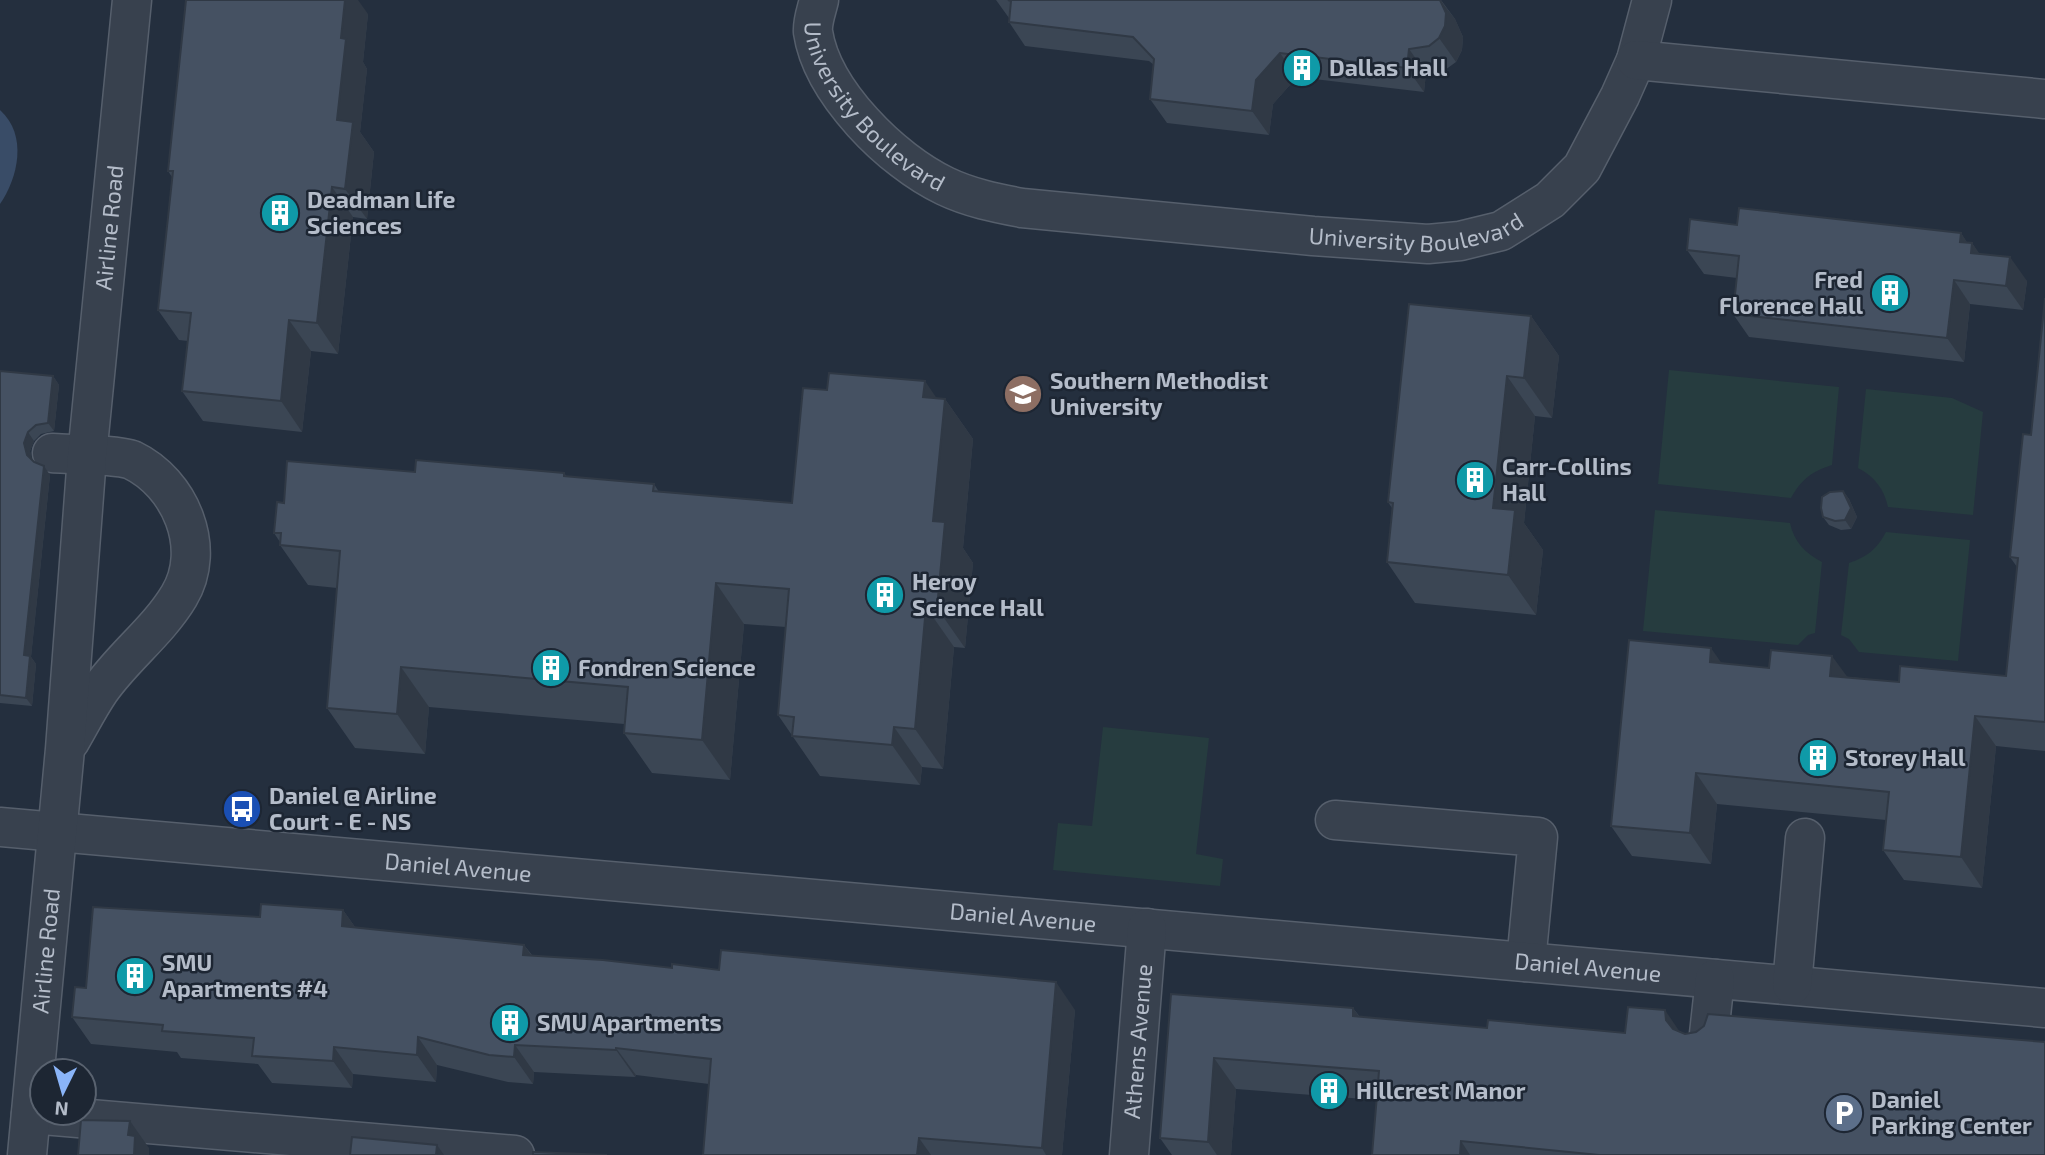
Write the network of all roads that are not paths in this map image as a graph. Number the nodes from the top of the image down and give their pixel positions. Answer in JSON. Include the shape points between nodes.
{"nodes":[{"id":1,"x":132,"y":0,"type":"edge"},
{"id":2,"x":818,"y":0,"type":"edge"},
{"id":3,"x":1652,"y":0,"type":"edge"},
{"id":4,"x":1636,"y":60,"type":"junction"},
{"id":5,"x":2045,"y":99,"type":"edge"},
{"id":6,"x":69,"y":454,"type":"junction"},
{"id":7,"x":65,"y":749,"type":"junction"},
{"id":8,"x":1335,"y":820,"type":"dead end"},
{"id":9,"x":0,"y":827,"type":"edge"},
{"id":10,"x":56,"y":832,"type":"junction"},
{"id":11,"x":1804,"y":838,"type":"dead end"},
{"id":12,"x":1147,"y":929,"type":"junction"},
{"id":13,"x":1527,"y":962,"type":"junction"},
{"id":14,"x":1715,"y":979,"type":"junction"},
{"id":15,"x":1792,"y":985,"type":"junction"},
{"id":16,"x":2045,"y":1008,"type":"edge"},
{"id":17,"x":1707,"y":1043,"type":"edge"},
{"id":18,"x":36,"y":1057,"type":"edge"},
{"id":19,"x":98,"y":1120,"type":"edge"},
{"id":20,"x":30,"y":1127,"type":"edge"},
{"id":21,"x":27,"y":1155,"type":"edge"},
{"id":22,"x":515,"y":1155,"type":"edge"},
{"id":23,"x":1129,"y":1155,"type":"edge"}],
"edges":[{"from":1,"to":6,"type":"street","name":"Airline Road"},
{"from":2,"to":4,"type":"street","name":"University Boulevard","via":[[813,30],[827,71],[845,99],[906,164],[945,186],[977,199],[1022,208],[1338,238],[1429,244],[1501,231],[1550,200],[1582,168]]},
{"from":3,"to":4,"type":"street","name":"University Boulevard"},
{"from":4,"to":5,"type":"street"},
{"from":6,"to":7,"type":"street","name":"Airline Road"},
{"from":6,"to":7,"type":"street","name":"Airline Road","via":[[130,459],[157,476],[178,501],[189,531],[190,564],[180,594],[100,689]]},
{"from":7,"to":10,"type":"street","name":"Airline Road"},
{"from":8,"to":13,"type":"street","via":[[1538,837]]},
{"from":9,"to":10,"type":"street","name":"Daniel Avenue"},
{"from":10,"to":12,"type":"street","name":"Daniel Avenue"},
{"from":10,"to":18,"type":"street","name":"Airline Road"},
{"from":11,"to":15,"type":"street"},
{"from":12,"to":13,"type":"street","name":"Daniel Avenue"},
{"from":12,"to":23,"type":"street","name":"Athens Avenue"},
{"from":13,"to":14,"type":"street","name":"Daniel Avenue"},
{"from":14,"to":15,"type":"street","name":"Daniel Avenue"},
{"from":14,"to":17,"type":"street"},
{"from":15,"to":16,"type":"street","name":"Daniel Avenue"},
{"from":19,"to":22,"type":"street"},
{"from":20,"to":21,"type":"street","name":"Airline Road"}]}
